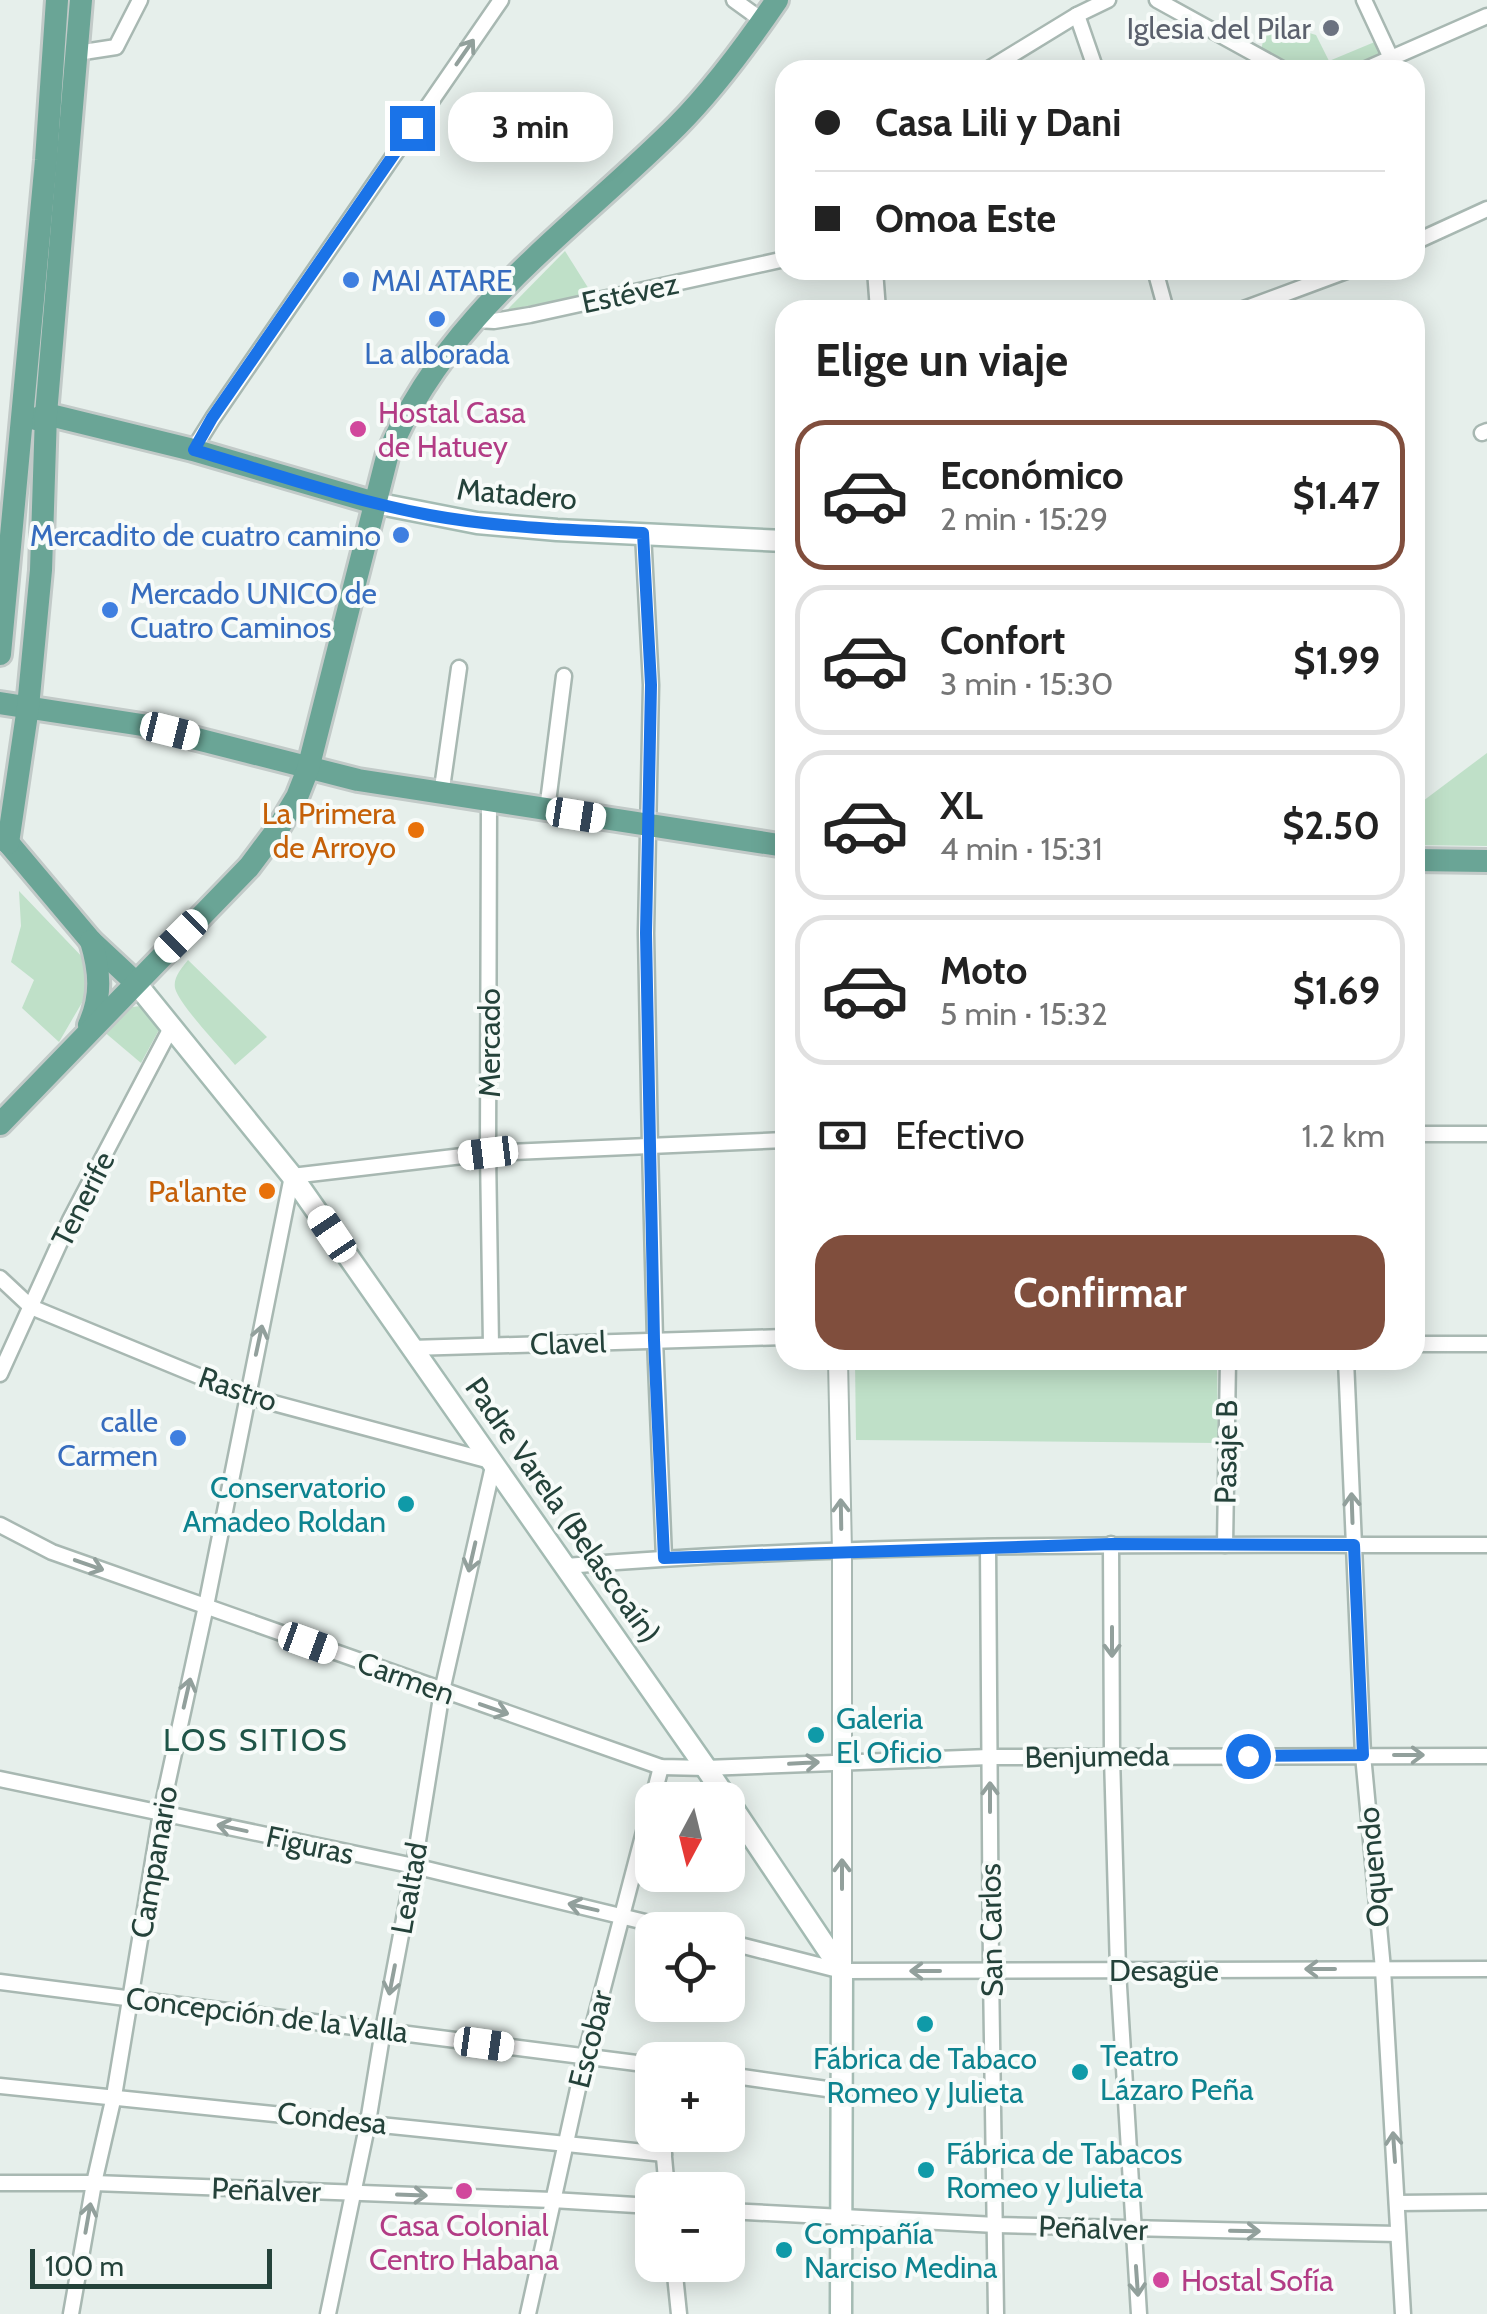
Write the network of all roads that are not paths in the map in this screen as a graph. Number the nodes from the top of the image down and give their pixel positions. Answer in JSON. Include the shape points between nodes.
{"nodes":[{"id":1,"x":57,"y":0,"type":"edge"},
{"id":2,"x":81,"y":0,"type":"edge"},
{"id":3,"x":140,"y":0,"type":"edge"},
{"id":4,"x":501,"y":0,"type":"edge"},
{"id":5,"x":734,"y":0,"type":"edge"},
{"id":6,"x":777,"y":0,"type":"edge"},
{"id":7,"x":1108,"y":0,"type":"edge"},
{"id":8,"x":1157,"y":0,"type":"edge"},
{"id":9,"x":1364,"y":0,"type":"edge"},
{"id":10,"x":1077,"y":16,"type":"junction"},
{"id":11,"x":1487,"y":16,"type":"edge"},
{"id":12,"x":763,"y":21,"type":"junction"},
{"id":13,"x":78,"y":53,"type":"junction"},
{"id":14,"x":1391,"y":58,"type":"junction"},
{"id":15,"x":1003,"y":60,"type":"edge"},
{"id":16,"x":1092,"y":60,"type":"edge"},
{"id":17,"x":1266,"y":60,"type":"edge"},
{"id":18,"x":1386,"y":60,"type":"edge"},
{"id":19,"x":1487,"y":210,"type":"edge"},
{"id":20,"x":1425,"y":238,"type":"edge"},
{"id":21,"x":775,"y":261,"type":"edge"},
{"id":22,"x":1322,"y":280,"type":"edge"},
{"id":23,"x":1268,"y":300,"type":"edge"},
{"id":24,"x":475,"y":320,"type":"junction"},
{"id":25,"x":46,"y":414,"type":"junction"},
{"id":26,"x":22,"y":432,"type":"junction"},
{"id":27,"x":194,"y":450,"type":"junction"},
{"id":28,"x":16,"y":482,"type":"junction"},
{"id":29,"x":374,"y":502,"type":"junction"},
{"id":30,"x":0,"y":518,"type":"edge"},
{"id":31,"x":643,"y":533,"type":"junction"},
{"id":32,"x":775,"y":540,"type":"edge"},
{"id":33,"x":0,"y":654,"type":"edge"},
{"id":34,"x":459,"y":668,"type":"dead end"},
{"id":35,"x":564,"y":676,"type":"dead end"},
{"id":36,"x":0,"y":704,"type":"edge"},
{"id":37,"x":28,"y":707,"type":"junction"},
{"id":38,"x":308,"y":769,"type":"junction"},
{"id":39,"x":441,"y":795,"type":"junction"},
{"id":40,"x":489,"y":802,"type":"junction"},
{"id":41,"x":547,"y":810,"type":"junction"},
{"id":42,"x":648,"y":826,"type":"junction"},
{"id":43,"x":775,"y":845,"type":"edge"},
{"id":44,"x":2,"y":846,"type":"edge"},
{"id":45,"x":1425,"y":860,"type":"edge"},
{"id":46,"x":1487,"y":862,"type":"edge"},
{"id":47,"x":91,"y":941,"type":"junction"},
{"id":48,"x":135,"y":982,"type":"junction"},
{"id":49,"x":172,"y":1026,"type":"junction"},
{"id":50,"x":83,"y":1037,"type":"junction"},
{"id":51,"x":0,"y":1124,"type":"edge"},
{"id":52,"x":1425,"y":1134,"type":"edge"},
{"id":53,"x":1487,"y":1134,"type":"edge"},
{"id":54,"x":775,"y":1140,"type":"edge"},
{"id":55,"x":650,"y":1146,"type":"junction"},
{"id":56,"x":488,"y":1153,"type":"junction"},
{"id":57,"x":292,"y":1176,"type":"junction"},
{"id":58,"x":0,"y":1278,"type":"edge"},
{"id":59,"x":30,"y":1307,"type":"junction"},
{"id":60,"x":775,"y":1336,"type":"edge"},
{"id":61,"x":654,"y":1340,"type":"junction"},
{"id":62,"x":1425,"y":1344,"type":"edge"},
{"id":63,"x":1487,"y":1344,"type":"edge"},
{"id":64,"x":491,"y":1345,"type":"junction"},
{"id":65,"x":411,"y":1348,"type":"junction"},
{"id":66,"x":838,"y":1370,"type":"edge"},
{"id":67,"x":1228,"y":1370,"type":"edge"},
{"id":68,"x":1346,"y":1370,"type":"edge"},
{"id":69,"x":0,"y":1374,"type":"edge"},
{"id":70,"x":247,"y":1396,"type":"junction"},
{"id":71,"x":494,"y":1462,"type":"junction"},
{"id":72,"x":0,"y":1525,"type":"edge"},
{"id":73,"x":1112,"y":1544,"type":"junction"},
{"id":74,"x":1225,"y":1544,"type":"junction"},
{"id":75,"x":1354,"y":1545,"type":"junction"},
{"id":76,"x":1487,"y":1545,"type":"edge"},
{"id":77,"x":988,"y":1546,"type":"junction"},
{"id":78,"x":842,"y":1552,"type":"junction"},
{"id":79,"x":664,"y":1558,"type":"junction"},
{"id":80,"x":566,"y":1566,"type":"junction"},
{"id":81,"x":206,"y":1606,"type":"junction"},
{"id":82,"x":442,"y":1692,"type":"junction"},
{"id":83,"x":1363,"y":1755,"type":"junction"},
{"id":84,"x":1112,"y":1756,"type":"junction"},
{"id":85,"x":1487,"y":1756,"type":"edge"},
{"id":86,"x":990,"y":1757,"type":"junction"},
{"id":87,"x":842,"y":1761,"type":"junction"},
{"id":88,"x":661,"y":1767,"type":"junction"},
{"id":89,"x":706,"y":1768,"type":"junction"},
{"id":90,"x":0,"y":1778,"type":"edge"},
{"id":91,"x":160,"y":1813,"type":"junction"},
{"id":92,"x":414,"y":1866,"type":"junction"},
{"id":93,"x":621,"y":1916,"type":"junction"},
{"id":94,"x":635,"y":1919,"type":"edge"},
{"id":95,"x":745,"y":1946,"type":"edge"},
{"id":96,"x":1382,"y":1968,"type":"junction"},
{"id":97,"x":1487,"y":1968,"type":"edge"},
{"id":98,"x":991,"y":1970,"type":"junction"},
{"id":99,"x":1118,"y":1970,"type":"junction"},
{"id":100,"x":842,"y":1971,"type":"junction"},
{"id":101,"x":0,"y":1982,"type":"edge"},
{"id":102,"x":130,"y":1997,"type":"junction"},
{"id":103,"x":382,"y":2030,"type":"junction"},
{"id":104,"x":585,"y":2057,"type":"junction"},
{"id":105,"x":635,"y":2063,"type":"edge"},
{"id":106,"x":745,"y":2077,"type":"edge"},
{"id":107,"x":0,"y":2086,"type":"edge"},
{"id":108,"x":841,"y":2091,"type":"junction"},
{"id":109,"x":114,"y":2096,"type":"junction"},
{"id":110,"x":368,"y":2122,"type":"junction"},
{"id":111,"x":566,"y":2143,"type":"junction"},
{"id":112,"x":664,"y":2154,"type":"joint"},
{"id":113,"x":666,"y":2172,"type":"edge"},
{"id":114,"x":0,"y":2182,"type":"edge"},
{"id":115,"x":94,"y":2183,"type":"junction"},
{"id":116,"x":353,"y":2193,"type":"junction"},
{"id":117,"x":552,"y":2200,"type":"junction"},
{"id":118,"x":1487,"y":2202,"type":"edge"},
{"id":119,"x":1397,"y":2204,"type":"junction"},
{"id":120,"x":635,"y":2205,"type":"edge"},
{"id":121,"x":745,"y":2212,"type":"edge"},
{"id":122,"x":842,"y":2218,"type":"junction"},
{"id":123,"x":996,"y":2225,"type":"junction"},
{"id":124,"x":1133,"y":2230,"type":"junction"},
{"id":125,"x":1398,"y":2234,"type":"junction"},
{"id":126,"x":676,"y":2282,"type":"edge"},
{"id":127,"x":71,"y":2314,"type":"edge"},
{"id":128,"x":328,"y":2314,"type":"edge"},
{"id":129,"x":528,"y":2314,"type":"edge"},
{"id":130,"x":679,"y":2314,"type":"edge"},
{"id":131,"x":841,"y":2314,"type":"edge"},
{"id":132,"x":996,"y":2314,"type":"edge"},
{"id":133,"x":1139,"y":2314,"type":"edge"},
{"id":134,"x":1403,"y":2314,"type":"edge"}],
"edges":[{"from":1,"to":26,"type":"main road"},
{"from":2,"to":13,"type":"main road"},
{"from":3,"to":13,"type":"street","via":[[116,47]]},
{"from":27,"to":4,"type":"street","one_way":true},
{"from":5,"to":12,"type":"street"},
{"from":6,"to":12,"type":"main road"},
{"from":7,"to":10,"type":"street"},
{"from":8,"to":17,"type":"street"},
{"from":9,"to":14,"type":"street"},
{"from":10,"to":15,"type":"street"},
{"from":10,"to":16,"type":"street"},
{"from":11,"to":14,"type":"street"},
{"from":12,"to":24,"type":"main road","via":[[680,124]]},
{"from":13,"to":25,"type":"main road"},
{"from":14,"to":18,"type":"street"},
{"from":19,"to":20,"type":"street"},
{"from":21,"to":24,"type":"street","name":"Estévez","via":[[544,312]]},
{"from":22,"to":23,"type":"street"},
{"from":24,"to":29,"type":"main road","via":[[414,398]]},
{"from":25,"to":26,"type":"main road"},
{"from":25,"to":27,"type":"main road","name":"Matadero"},
{"from":25,"to":37,"type":"main road"},
{"from":26,"to":28,"type":"main road"},
{"from":27,"to":29,"type":"main road","name":"Matadero"},
{"from":28,"to":30,"type":"main road"},
{"from":28,"to":33,"type":"main road"},
{"from":29,"to":31,"type":"main road","name":"Matadero","via":[[477,523]]},
{"from":29,"to":38,"type":"main road"},
{"from":31,"to":32,"type":"main road","name":"Matadero"},
{"from":31,"to":42,"type":"street","via":[[651,685]]},
{"from":34,"to":39,"type":"street"},
{"from":35,"to":41,"type":"street"},
{"from":36,"to":37,"type":"main road"},
{"from":37,"to":38,"type":"main road","via":[[142,725]]},
{"from":37,"to":44,"type":"main road"},
{"from":38,"to":39,"type":"main road"},
{"from":38,"to":48,"type":"main road","via":[[279,828],[250,867]]},
{"from":39,"to":40,"type":"main road"},
{"from":40,"to":41,"type":"main road"},
{"from":40,"to":56,"type":"street","name":"Mercado"},
{"from":41,"to":42,"type":"main road"},
{"from":42,"to":43,"type":"main road"},
{"from":42,"to":55,"type":"street"},
{"from":44,"to":47,"type":"main road","name":"Padre Varela (Belascoaín)"},
{"from":45,"to":46,"type":"main road"},
{"from":47,"to":48,"type":"main road","name":"Padre Varela (Belascoaín)"},
{"from":47,"to":50,"type":"main road","via":[[99,987]]},
{"from":48,"to":49,"type":"main road","name":"Padre Varela (Belascoaín)"},
{"from":48,"to":50,"type":"main road"},
{"from":49,"to":57,"type":"main road","name":"Padre Varela (Belascoaín)"},
{"from":49,"to":59,"type":"street","name":"Tenerife"},
{"from":50,"to":51,"type":"main road"},
{"from":52,"to":53,"type":"street"},
{"from":54,"to":55,"type":"street"},
{"from":55,"to":56,"type":"street"},
{"from":55,"to":61,"type":"street"},
{"from":56,"to":57,"type":"street"},
{"from":56,"to":64,"type":"street","name":"Mercado"},
{"from":57,"to":65,"type":"main road","name":"Padre Varela (Belascoaín)"},
{"from":70,"to":57,"type":"street","name":"Campanario","one_way":true},
{"from":58,"to":59,"type":"street","name":"Rastro"},
{"from":59,"to":69,"type":"street","name":"Tenerife"},
{"from":59,"to":70,"type":"street","name":"Rastro"},
{"from":60,"to":61,"type":"street","name":"Clavel"},
{"from":61,"to":64,"type":"street","name":"Clavel"},
{"from":61,"to":79,"type":"street"},
{"from":62,"to":63,"type":"street"},
{"from":64,"to":65,"type":"street","name":"Clavel"},
{"from":65,"to":71,"type":"main road","name":"Padre Varela (Belascoaín)"},
{"from":78,"to":66,"type":"street","one_way":true},
{"from":67,"to":74,"type":"street","name":"Pasaje B"},
{"from":75,"to":68,"type":"street","name":"Oquendo","one_way":true},
{"from":70,"to":71,"type":"street","name":"Rastro"},
{"from":70,"to":81,"type":"street","name":"Campanario"},
{"from":71,"to":80,"type":"main road","name":"Padre Varela (Belascoaín)"},
{"from":71,"to":82,"type":"street","name":"Lealtad","one_way":true},
{"from":72,"to":81,"type":"street","name":"Carmen","one_way":true,"via":[[52,1552]]},
{"from":73,"to":74,"type":"street"},
{"from":73,"to":77,"type":"street"},
{"from":73,"to":84,"type":"street","one_way":true},
{"from":74,"to":75,"type":"street"},
{"from":75,"to":76,"type":"street"},
{"from":75,"to":83,"type":"street","name":"Oquendo"},
{"from":77,"to":78,"type":"street"},
{"from":77,"to":86,"type":"street","name":"San Carlos"},
{"from":78,"to":79,"type":"street"},
{"from":78,"to":87,"type":"street"},
{"from":79,"to":80,"type":"street"},
{"from":80,"to":89,"type":"main road","name":"Padre Varela (Belascoaín)"},
{"from":81,"to":82,"type":"street","name":"Carmen"},
{"from":91,"to":81,"type":"street","name":"Campanario","one_way":true},
{"from":82,"to":88,"type":"street","name":"Carmen","one_way":true},
{"from":82,"to":92,"type":"street","name":"Lealtad"},
{"from":83,"to":84,"type":"street","name":"Benjumeda"},
{"from":83,"to":85,"type":"street","name":"Benjumeda","one_way":true},
{"from":83,"to":96,"type":"street","name":"Oquendo"},
{"from":84,"to":86,"type":"street","name":"Benjumeda"},
{"from":84,"to":99,"type":"street"},
{"from":86,"to":87,"type":"street","name":"Benjumeda"},
{"from":98,"to":86,"type":"street","name":"San Carlos","one_way":true},
{"from":89,"to":87,"type":"street","name":"Benjumeda","one_way":true},
{"from":100,"to":87,"type":"street","one_way":true},
{"from":88,"to":89,"type":"street","name":"Carmen"},
{"from":88,"to":93,"type":"street","name":"Escobar"},
{"from":89,"to":100,"type":"main road","name":"Padre Varela (Belascoaín)"},
{"from":90,"to":91,"type":"street","name":"Figuras"},
{"from":92,"to":91,"type":"street","name":"Figuras","one_way":true},
{"from":91,"to":102,"type":"street","name":"Campanario"},
{"from":93,"to":92,"type":"street","name":"Figuras","one_way":true},
{"from":92,"to":103,"type":"street","name":"Lealtad","one_way":true},
{"from":93,"to":94,"type":"street","name":"Figuras"},
{"from":93,"to":104,"type":"street","name":"Escobar"},
{"from":95,"to":100,"type":"street"},
{"from":96,"to":97,"type":"street","name":"Desagüe"},
{"from":96,"to":99,"type":"street","name":"Desagüe","one_way":true},
{"from":119,"to":96,"type":"street","name":"Oquendo","one_way":true},
{"from":98,"to":99,"type":"street","name":"Desagüe"},
{"from":98,"to":100,"type":"street","name":"Desagüe","one_way":true},
{"from":98,"to":123,"type":"street","name":"San Carlos"},
{"from":99,"to":124,"type":"street"},
{"from":100,"to":108,"type":"main road"},
{"from":101,"to":102,"type":"street","name":"Concepción de la Valla"},
{"from":102,"to":103,"type":"street","name":"Concepción de la Valla"},
{"from":102,"to":109,"type":"street","name":"Campanario"},
{"from":103,"to":104,"type":"street","name":"Concepción de la Valla"},
{"from":103,"to":110,"type":"street","name":"Lealtad"},
{"from":104,"to":105,"type":"street","name":"Concepción de la Valla"},
{"from":104,"to":111,"type":"street","name":"Escobar"},
{"from":106,"to":108,"type":"street"},
{"from":107,"to":109,"type":"street","name":"Condesa"},
{"from":108,"to":122,"type":"main road"},
{"from":109,"to":110,"type":"street","name":"Condesa"},
{"from":109,"to":115,"type":"street","name":"Campanario"},
{"from":110,"to":111,"type":"street","name":"Condesa"},
{"from":110,"to":116,"type":"street","name":"Lealtad"},
{"from":111,"to":112,"type":"street","name":"Condesa"},
{"from":111,"to":117,"type":"street","name":"Escobar"},
{"from":112,"to":113,"type":"street"},
{"from":114,"to":115,"type":"street","name":"Peñalver"},
{"from":115,"to":116,"type":"street","name":"Peñalver"},
{"from":127,"to":115,"type":"street","name":"Campanario","one_way":true},
{"from":116,"to":117,"type":"street","name":"Peñalver","one_way":true},
{"from":116,"to":128,"type":"street","name":"Lealtad"},
{"from":117,"to":120,"type":"street","name":"Peñalver"},
{"from":117,"to":129,"type":"street","name":"Escobar"},
{"from":118,"to":119,"type":"street"},
{"from":119,"to":125,"type":"street","name":"Oquendo"},
{"from":121,"to":122,"type":"street","name":"Peñalver"},
{"from":122,"to":123,"type":"street","name":"Peñalver"},
{"from":122,"to":131,"type":"main road"},
{"from":123,"to":124,"type":"street","name":"Peñalver"},
{"from":123,"to":132,"type":"street","name":"San Carlos"},
{"from":124,"to":125,"type":"street","name":"Peñalver","one_way":true},
{"from":124,"to":133,"type":"street","one_way":true},
{"from":125,"to":134,"type":"street","name":"Oquendo"},
{"from":126,"to":130,"type":"street"}]}
